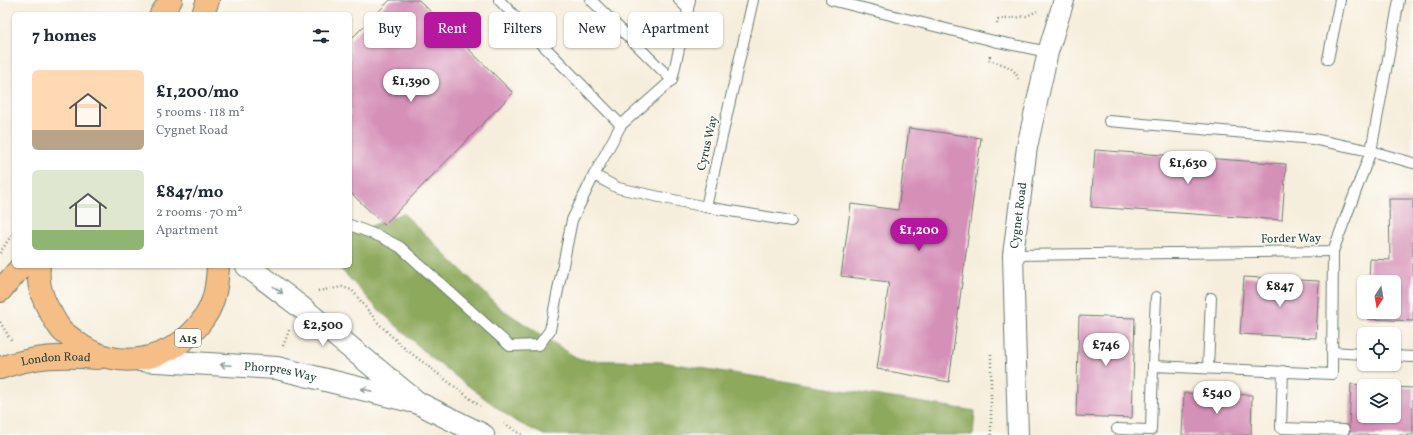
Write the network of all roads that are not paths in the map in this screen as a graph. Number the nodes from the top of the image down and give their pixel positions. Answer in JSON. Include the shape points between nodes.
{"nodes":[{"id":1,"x":171,"y":0,"type":"edge"},
{"id":2,"x":208,"y":0,"type":"edge"},
{"id":3,"x":499,"y":0,"type":"edge"},
{"id":4,"x":591,"y":0,"type":"edge"},
{"id":5,"x":679,"y":0,"type":"edge"},
{"id":6,"x":753,"y":0,"type":"edge"},
{"id":7,"x":831,"y":0,"type":"edge"},
{"id":8,"x":1064,"y":0,"type":"edge"},
{"id":9,"x":1340,"y":0,"type":"edge"},
{"id":10,"x":1399,"y":0,"type":"edge"},
{"id":11,"x":689,"y":4,"type":"edge"},
{"id":12,"x":162,"y":12,"type":"edge"},
{"id":13,"x":204,"y":12,"type":"edge"},
{"id":14,"x":1048,"y":52,"type":"junction"},
{"id":15,"x":1328,"y":59,"type":"dead end"},
{"id":16,"x":672,"y":80,"type":"junction"},
{"id":17,"x":1109,"y":121,"type":"dead end"},
{"id":18,"x":622,"y":125,"type":"junction"},
{"id":19,"x":1371,"y":151,"type":"junction"},
{"id":20,"x":1413,"y":163,"type":"edge"},
{"id":21,"x":594,"y":175,"type":"junction"},
{"id":22,"x":706,"y":207,"type":"junction"},
{"id":23,"x":791,"y":221,"type":"dead end"},
{"id":24,"x":352,"y":226,"type":"edge"},
{"id":25,"x":1333,"y":251,"type":"junction"},
{"id":26,"x":1014,"y":255,"type":"junction"},
{"id":27,"x":20,"y":268,"type":"edge"},
{"id":28,"x":39,"y":268,"type":"edge"},
{"id":29,"x":218,"y":268,"type":"edge"},
{"id":30,"x":250,"y":268,"type":"edge"},
{"id":31,"x":0,"y":291,"type":"edge"},
{"id":32,"x":1156,"y":297,"type":"dead end"},
{"id":33,"x":1211,"y":298,"type":"dead end"},
{"id":34,"x":1332,"y":352,"type":"junction"},
{"id":35,"x":1357,"y":354,"type":"edge"},
{"id":36,"x":1401,"y":356,"type":"edge"},
{"id":37,"x":1413,"y":357,"type":"edge"},
{"id":38,"x":113,"y":359,"type":"junction"},
{"id":39,"x":139,"y":360,"type":"junction"},
{"id":40,"x":1153,"y":366,"type":"junction"},
{"id":41,"x":0,"y":368,"type":"edge"},
{"id":42,"x":1208,"y":368,"type":"junction"},
{"id":43,"x":1283,"y":371,"type":"junction"},
{"id":44,"x":418,"y":403,"type":"junction"},
{"id":45,"x":1117,"y":429,"type":"dead end"},
{"id":46,"x":1344,"y":430,"type":"dead end"},
{"id":47,"x":483,"y":435,"type":"edge"},
{"id":48,"x":1018,"y":435,"type":"edge"}],
"edges":[{"from":1,"to":12,"type":"main road"},
{"from":2,"to":13,"type":"main road"},
{"from":3,"to":18,"type":"lane"},
{"from":4,"to":16,"type":"lane"},
{"from":5,"to":11,"type":"lane"},
{"from":6,"to":22,"type":"lane","name":"Cyrus Way"},
{"from":7,"to":14,"type":"lane"},
{"from":8,"to":14,"type":"street","name":"Cygnet Road"},
{"from":9,"to":15,"type":"lane"},
{"from":10,"to":19,"type":"lane","name":"Forder Way"},
{"from":11,"to":16,"type":"lane"},
{"from":14,"to":26,"type":"street","name":"Cygnet Road","via":[[1027,147]]},
{"from":16,"to":18,"type":"lane"},
{"from":17,"to":19,"type":"lane","via":[[1313,139]]},
{"from":18,"to":21,"type":"lane"},
{"from":19,"to":20,"type":"lane"},
{"from":19,"to":25,"type":"lane","name":"Forder Way"},
{"from":21,"to":22,"type":"lane","via":[[618,188]]},
{"from":21,"to":24,"type":"lane","via":[[572,220],[550,330],[539,345],[510,346],[400,247]]},
{"from":22,"to":23,"type":"lane"},
{"from":25,"to":26,"type":"lane","name":"Forder Way"},
{"from":25,"to":34,"type":"lane"},
{"from":26,"to":48,"type":"street","name":"Cygnet Road"},
{"from":27,"to":31,"type":"main road"},
{"from":28,"to":38,"type":"main road","number":"A15","via":[[45,303],[60,329],[84,348]]},
{"from":29,"to":39,"type":"main road","number":"A15","via":[[216,293],[205,318],[176,346],[165,353]]},
{"from":30,"to":44,"type":"street","name":"Phorpres Way","one_way":true},
{"from":32,"to":40,"type":"lane"},
{"from":33,"to":42,"type":"lane"},
{"from":34,"to":35,"type":"lane"},
{"from":34,"to":43,"type":"lane","via":[[1332,374]]},
{"from":36,"to":37,"type":"lane"},
{"from":38,"to":39,"type":"main road","number":"A15"},
{"from":38,"to":41,"type":"main road","name":"London Road","number":"A15","via":[[53,356],[17,362]]},
{"from":44,"to":39,"type":"street","name":"Phorpres Way","one_way":true,"via":[[277,368]]},
{"from":40,"to":42,"type":"lane"},
{"from":40,"to":45,"type":"lane","via":[[1151,430]]},
{"from":42,"to":43,"type":"lane"},
{"from":43,"to":46,"type":"lane","via":[[1281,428]]},
{"from":44,"to":47,"type":"street","name":"Phorpres Way"}]}
